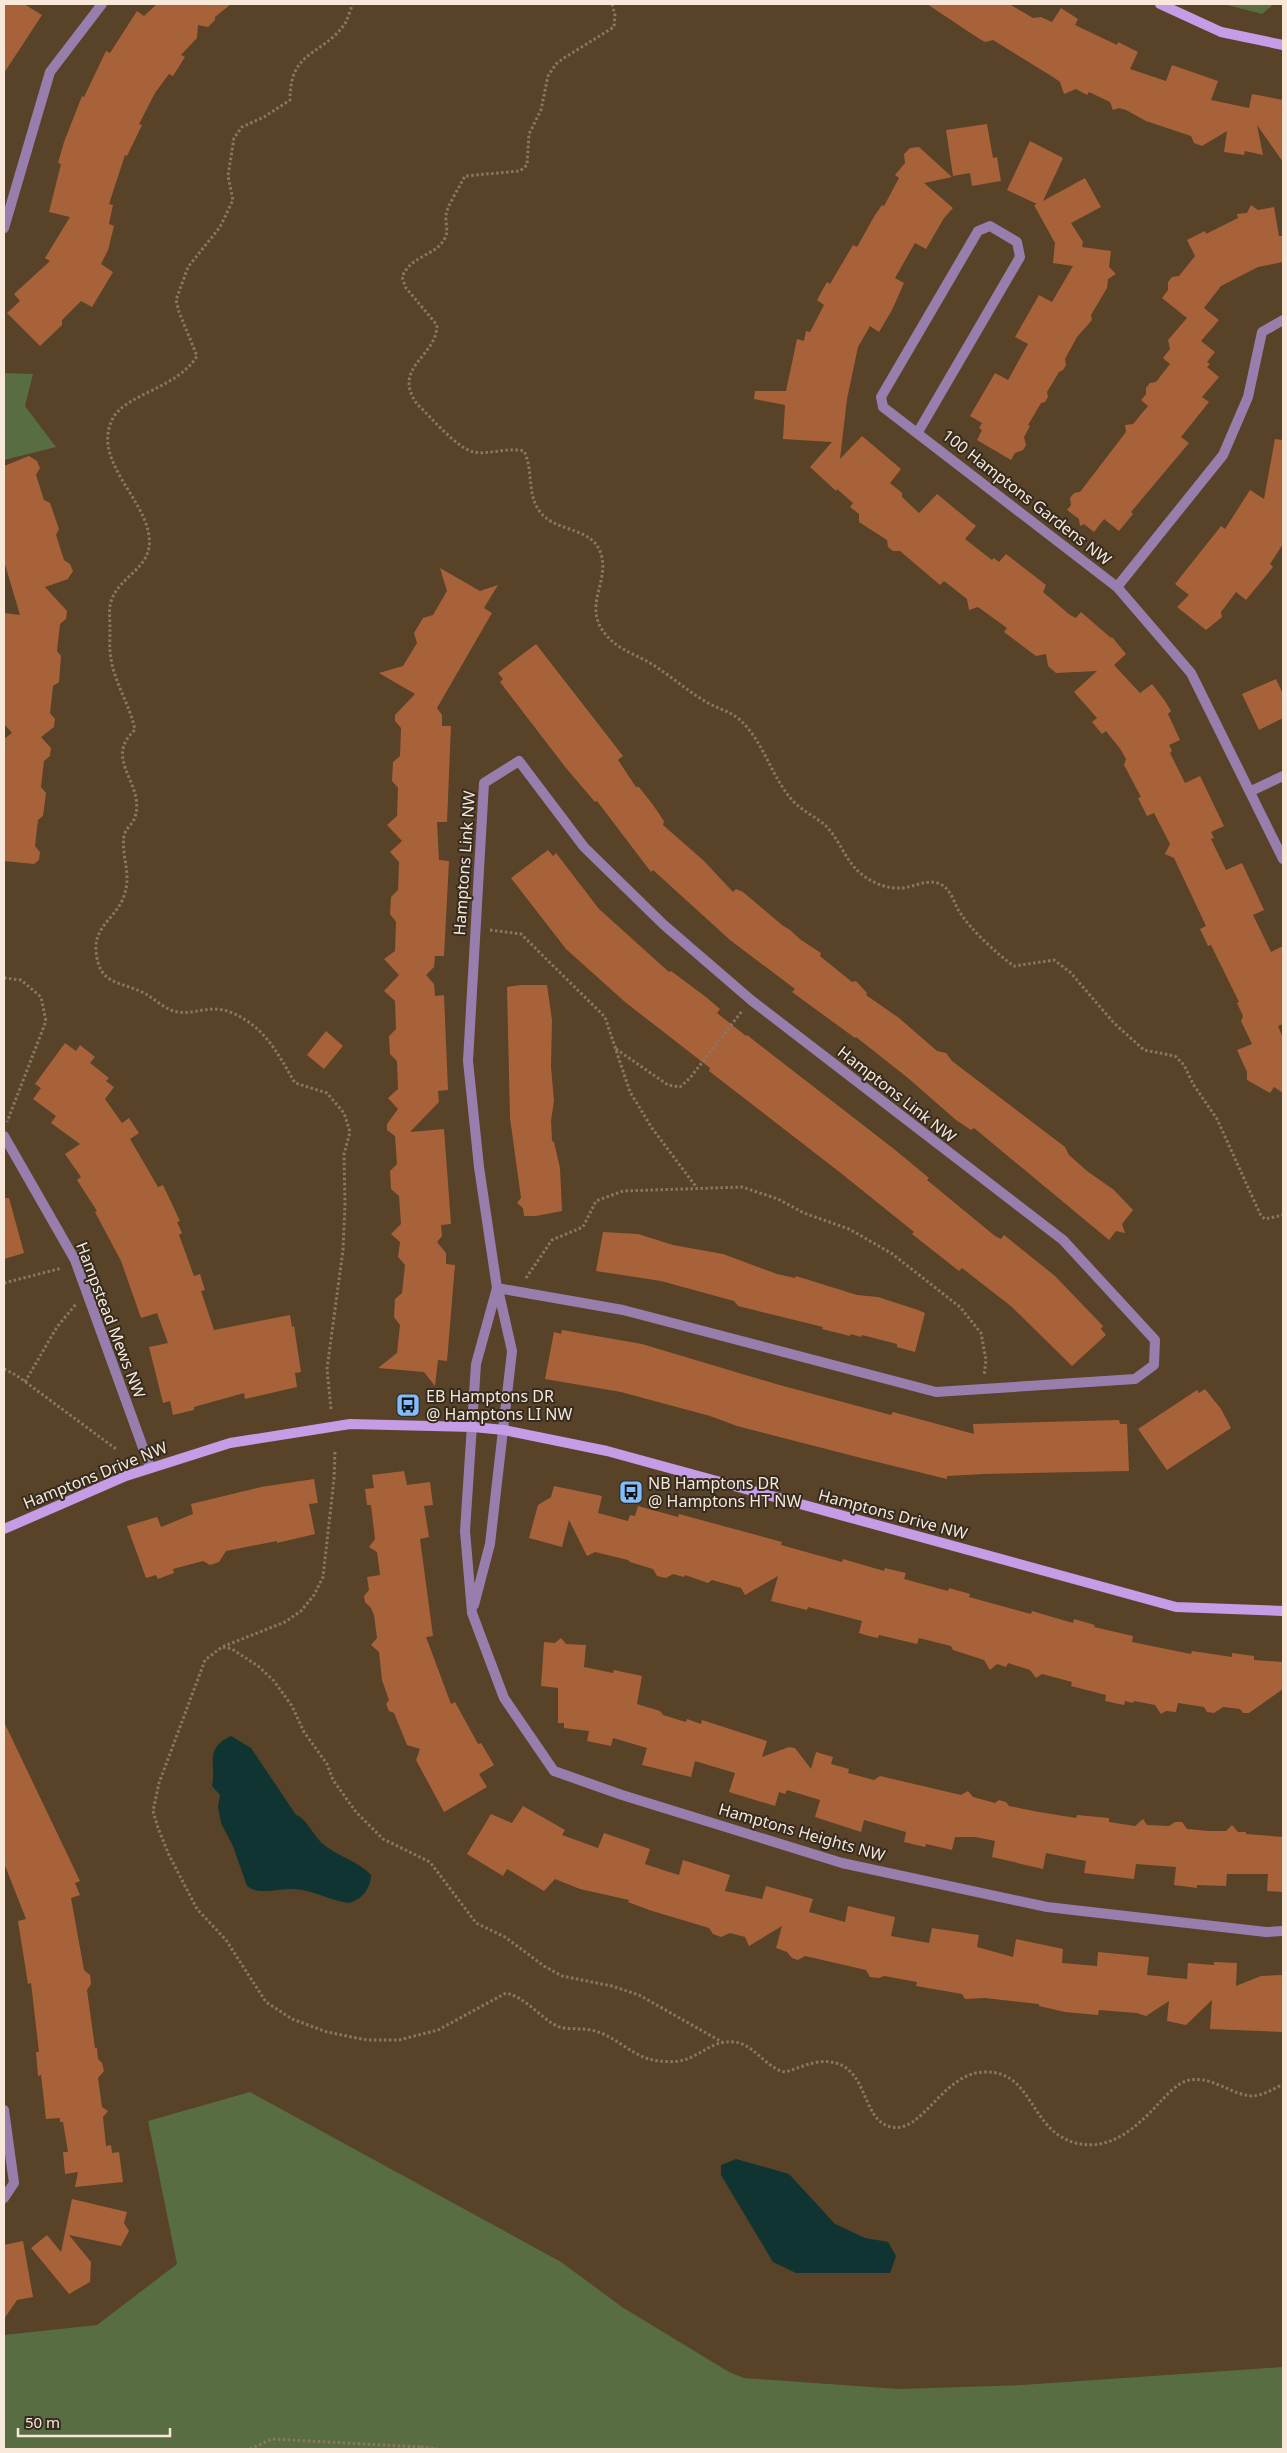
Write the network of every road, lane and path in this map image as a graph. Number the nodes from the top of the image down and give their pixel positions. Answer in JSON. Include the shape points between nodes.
{"nodes":[{"id":1,"x":102,"y":4,"type":"edge"},
{"id":2,"x":353,"y":4,"type":"edge"},
{"id":3,"x":612,"y":4,"type":"edge"},
{"id":4,"x":1160,"y":4,"type":"edge"},
{"id":5,"x":1283,"y":45,"type":"edge"},
{"id":6,"x":4,"y":228,"type":"edge"},
{"id":7,"x":1283,"y":320,"type":"edge"},
{"id":8,"x":918,"y":432,"type":"junction"},
{"id":9,"x":1117,"y":586,"type":"junction"},
{"id":10,"x":1283,"y":776,"type":"edge"},
{"id":11,"x":1251,"y":791,"type":"junction"},
{"id":12,"x":1283,"y":859,"type":"edge"},
{"id":13,"x":474,"y":930,"type":"junction"},
{"id":14,"x":4,"y":978,"type":"edge"},
{"id":15,"x":751,"y":1000,"type":"junction"},
{"id":16,"x":616,"y":1048,"type":"junction"},
{"id":17,"x":5,"y":1132,"type":"edge"},
{"id":18,"x":698,"y":1189,"type":"junction"},
{"id":19,"x":1283,"y":1215,"type":"edge"},
{"id":20,"x":75,"y":1260,"type":"junction"},
{"id":21,"x":4,"y":1283,"type":"edge"},
{"id":22,"x":497,"y":1288,"type":"junction"},
{"id":23,"x":520,"y":1292,"type":"junction"},
{"id":24,"x":76,"y":1304,"type":"dead end"},
{"id":25,"x":4,"y":1369,"type":"edge"},
{"id":26,"x":25,"y":1382,"type":"junction"},
{"id":27,"x":982,"y":1389,"type":"junction"},
{"id":28,"x":331,"y":1409,"type":"dead end"},
{"id":29,"x":473,"y":1427,"type":"junction"},
{"id":30,"x":504,"y":1430,"type":"junction"},
{"id":31,"x":116,"y":1449,"type":"dead end"},
{"id":32,"x":335,"y":1452,"type":"dead end"},
{"id":33,"x":150,"y":1467,"type":"junction"},
{"id":34,"x":4,"y":1529,"type":"edge"},
{"id":35,"x":1283,"y":1611,"type":"edge"},
{"id":36,"x":472,"y":1613,"type":"junction"},
{"id":37,"x":222,"y":1647,"type":"junction"},
{"id":38,"x":1283,"y":1930,"type":"edge"},
{"id":39,"x":723,"y":2042,"type":"junction"},
{"id":40,"x":1283,"y":2084,"type":"edge"},
{"id":41,"x":4,"y":2110,"type":"edge"},
{"id":42,"x":4,"y":2198,"type":"edge"},
{"id":43,"x":421,"y":2448,"type":"edge"},
{"id":44,"x":250,"y":2449,"type":"edge"},
{"id":45,"x":437,"y":2449,"type":"edge"}],
"edges":[{"from":1,"to":6,"type":"street","via":[[50,72]]},
{"from":2,"to":28,"type":"path","via":[[344,25],[299,62],[290,84],[290,100],[264,118],[242,126],[234,138],[228,176],[233,200],[220,227],[188,267],[176,300],[197,356],[184,373],[119,410],[112,419],[107,437],[112,461],[143,516],[150,537],[149,552],[142,566],[118,589],[110,606],[111,660],[135,730],[125,738],[122,753],[137,805],[135,818],[124,834],[129,882],[123,898],[100,929],[96,951],[99,968],[109,980],[141,992],[164,1007],[180,1013],[210,1008],[243,1019],[264,1035],[280,1054],[295,1083],[327,1093],[344,1113],[350,1132],[344,1154],[343,1250],[327,1369]]},
{"from":3,"to":19,"type":"path","via":[[614,27],[564,58],[548,76],[541,110],[529,134],[527,165],[520,171],[465,176],[446,214],[446,238],[406,268],[402,277],[406,288],[437,325],[437,335],[412,370],[411,396],[462,447],[475,452],[514,448],[524,451],[534,502],[543,515],[580,532],[600,552],[602,563],[595,610],[597,622],[607,636],[627,653],[649,663],[709,703],[728,710],[745,724],[793,801],[827,827],[854,868],[886,887],[901,888],[924,883],[942,885],[950,892],[960,914],[999,956],[1014,966],[1054,960],[1070,972],[1114,1023],[1144,1050],[1176,1056],[1217,1119],[1261,1216],[1265,1219]]},
{"from":4,"to":5,"type":"street","via":[[1222,32]]},
{"from":7,"to":9,"type":"street","via":[[1262,332],[1248,397],[1223,455]]},
{"from":8,"to":8,"type":"street","name":"100 Hamptons Gardens NW","via":[[1020,257],[1016,242],[990,226],[978,231],[881,397],[883,407]]},
{"from":8,"to":9,"type":"street","name":"100 Hamptons Gardens NW"},
{"from":9,"to":11,"type":"street","name":"100 Hamptons Gardens NW","via":[[1191,673]]},
{"from":10,"to":11,"type":"street"},
{"from":11,"to":12,"type":"street","name":"100 Hamptons Gardens NW"},
{"from":13,"to":15,"type":"street","name":"Hamptons Link NW","via":[[484,783],[519,761],[584,847],[664,925]]},
{"from":13,"to":16,"type":"path","via":[[521,934],[605,1017]]},
{"from":13,"to":22,"type":"street","name":"Hamptons Link NW","via":[[468,1062],[478,1167]]},
{"from":14,"to":17,"type":"path","via":[[21,980],[42,997],[46,1021]]},
{"from":15,"to":16,"type":"path","via":[[680,1087],[668,1085]]},
{"from":15,"to":27,"type":"street","name":"Hamptons Link NW","via":[[1063,1240],[1155,1340],[1154,1365],[1135,1379]]},
{"from":16,"to":18,"type":"path","via":[[630,1092],[652,1128]]},
{"from":17,"to":20,"type":"street","name":"Hampstead Mews NW"},
{"from":18,"to":23,"type":"path","via":[[623,1191],[596,1201],[583,1227],[552,1240],[529,1272]]},
{"from":18,"to":27,"type":"path","via":[[742,1187],[849,1229],[890,1253],[960,1307],[981,1333],[986,1360]]},
{"from":20,"to":21,"type":"path","via":[[58,1270]]},
{"from":20,"to":33,"type":"street","name":"Hampstead Mews NW"},
{"from":22,"to":23,"type":"street","name":"Hamptons Link NW"},
{"from":22,"to":29,"type":"street","name":"Hamptons Link NW","via":[[476,1364]]},
{"from":22,"to":30,"type":"street","name":"Hamptons Link NW","via":[[512,1351]]},
{"from":23,"to":27,"type":"street","name":"Hamptons Link NW","via":[[623,1310],[936,1392]]},
{"from":24,"to":26,"type":"path","via":[[57,1327]]},
{"from":25,"to":26,"type":"path"},
{"from":26,"to":31,"type":"path"},
{"from":29,"to":30,"type":"street","name":"Hamptons Drive NW"},
{"from":29,"to":33,"type":"street","name":"Hamptons Drive NW","via":[[350,1424],[230,1443]]},
{"from":29,"to":36,"type":"street","name":"Hamptons Heights NW","via":[[465,1531]]},
{"from":30,"to":35,"type":"street","name":"Hamptons Drive NW","via":[[607,1451],[1176,1607]]},
{"from":30,"to":36,"type":"street","via":[[490,1544]]},
{"from":32,"to":37,"type":"path","via":[[322,1577],[314,1595],[301,1611],[285,1622]]},
{"from":33,"to":34,"type":"street","name":"Hamptons Drive NW"},
{"from":36,"to":38,"type":"street","name":"Hamptons Heights NW","via":[[504,1698],[554,1771],[842,1863],[1047,1907],[1266,1932]]},
{"from":37,"to":39,"type":"path","via":[[232,1649],[274,1681],[356,1812],[383,1838],[430,1862],[476,1923],[505,1937],[562,1976],[639,1995]]},
{"from":37,"to":39,"type":"path","via":[[203,1664],[159,1784],[153,1811],[169,1855],[197,1909],[226,1940],[266,2002],[276,2010],[327,2032],[367,2040],[399,2040],[438,2030],[506,1993],[519,1998],[558,2026],[593,2030],[648,2058],[678,2061]]},
{"from":39,"to":40,"type":"path","via":[[741,2044],[785,2072],[818,2062],[844,2067],[858,2080],[874,2114],[892,2127],[906,2126],[915,2121],[956,2080],[977,2073],[1000,2074],[1021,2087],[1048,2128],[1058,2136],[1083,2144],[1109,2142],[1121,2136],[1139,2124],[1185,2081],[1203,2080],[1254,2096]]},
{"from":41,"to":42,"type":"street","via":[[14,2183]]},
{"from":43,"to":44,"type":"path","via":[[272,2439]]},
{"from":43,"to":45,"type":"path"}]}
